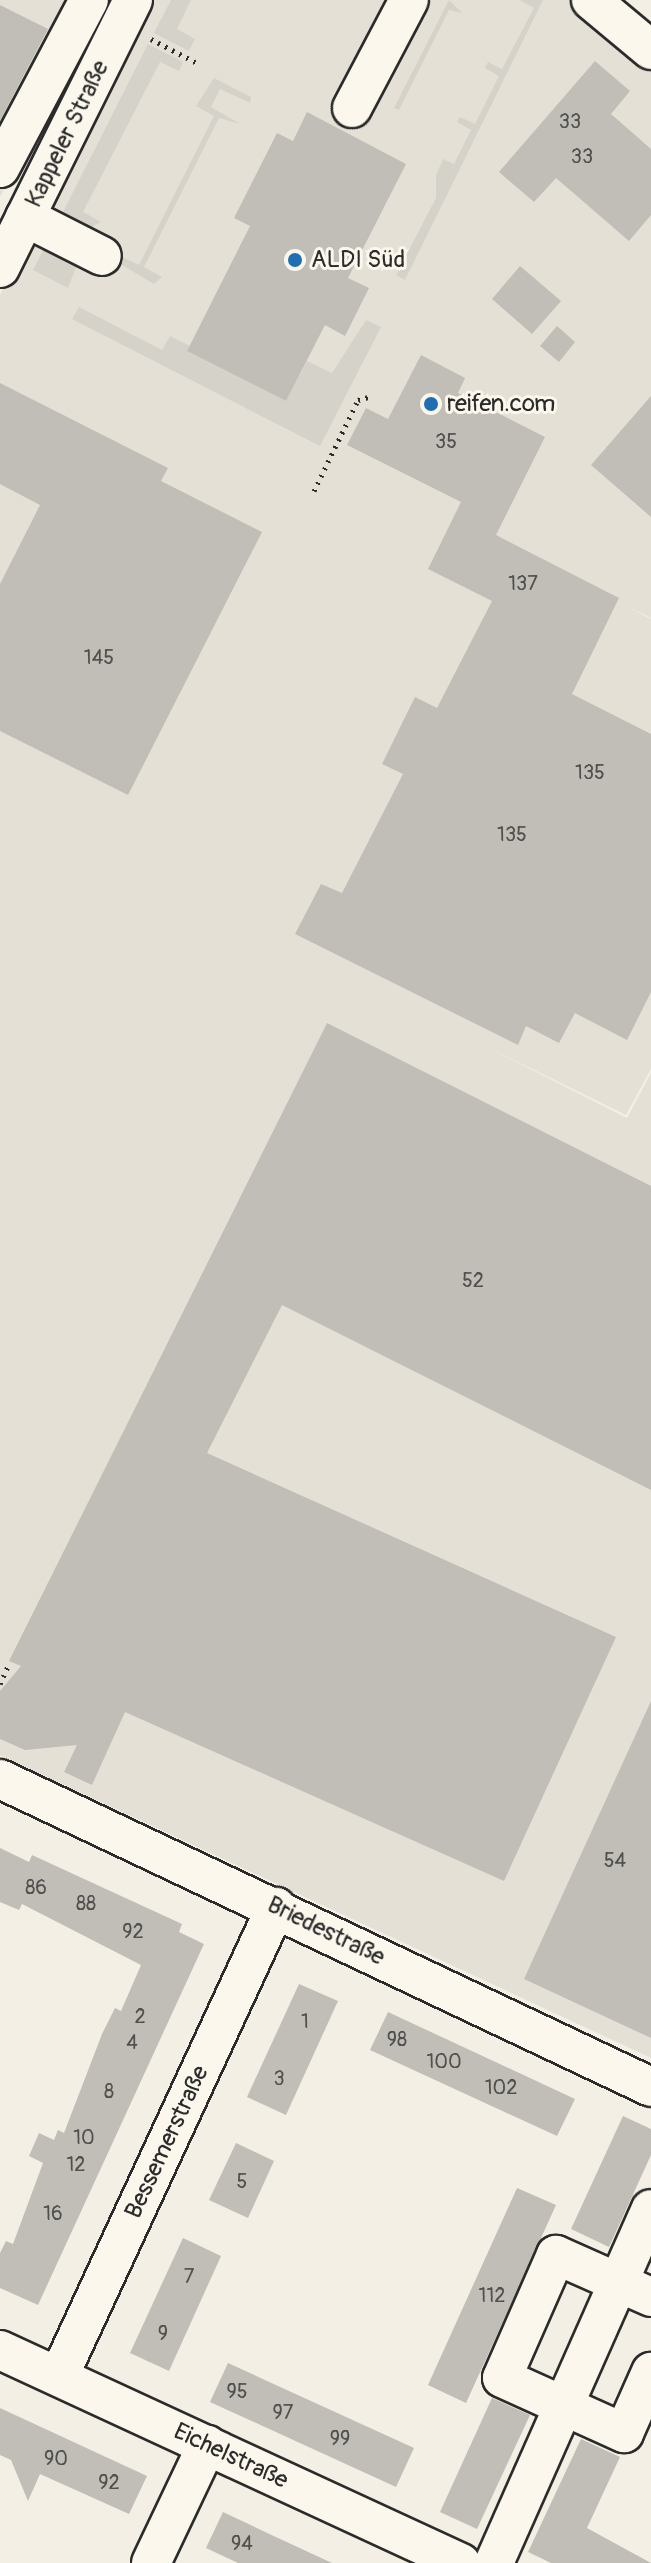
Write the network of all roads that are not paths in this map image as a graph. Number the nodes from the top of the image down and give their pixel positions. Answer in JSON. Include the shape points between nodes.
{"nodes":[{"id":1,"x":89,"y":0,"type":"edge"},
{"id":2,"x":409,"y":0,"type":"edge"},
{"id":3,"x":591,"y":0,"type":"edge"},
{"id":4,"x":127,"y":12,"type":"edge"},
{"id":5,"x":651,"y":50,"type":"edge"},
{"id":6,"x":352,"y":108,"type":"dead end"},
{"id":7,"x":0,"y":168,"type":"edge"},
{"id":8,"x":25,"y":217,"type":"junction"},
{"id":9,"x":102,"y":256,"type":"dead end"},
{"id":10,"x":0,"y":268,"type":"edge"},
{"id":11,"x":0,"y":1779,"type":"edge"},
{"id":12,"x":276,"y":1907,"type":"junction"},
{"id":13,"x":651,"y":2087,"type":"edge"},
{"id":14,"x":651,"y":2209,"type":"edge"},
{"id":15,"x":635,"y":2290,"type":"edge"},
{"id":16,"x":0,"y":2350,"type":"edge"},
{"id":17,"x":651,"y":2372,"type":"edge"},
{"id":18,"x":59,"y":2376,"type":"junction"},
{"id":19,"x":564,"y":2406,"type":"junction"},
{"id":20,"x":207,"y":2445,"type":"junction"},
{"id":21,"x":151,"y":2563,"type":"edge"},
{"id":22,"x":461,"y":2563,"type":"edge"},
{"id":23,"x":494,"y":2563,"type":"edge"}],
"edges":[{"from":1,"to":7,"type":"street"},
{"from":2,"to":6,"type":"street"},
{"from":3,"to":5,"type":"street"},
{"from":4,"to":8,"type":"street","name":"Kappeler Straße"},
{"from":8,"to":9,"type":"street"},
{"from":8,"to":10,"type":"street","name":"Kappeler Straße"},
{"from":11,"to":12,"type":"street","name":"Briedestraße"},
{"from":12,"to":13,"type":"street","name":"Briedestraße"},
{"from":12,"to":18,"type":"street","name":"Bessemerstraße"},
{"from":14,"to":15,"type":"street"},
{"from":15,"to":19,"type":"street"},
{"from":15,"to":19,"type":"street","via":[[556,2255],[502,2378]]},
{"from":16,"to":18,"type":"street","name":"Eichelstraße"},
{"from":17,"to":19,"type":"street","via":[[624,2433]]},
{"from":18,"to":20,"type":"street","name":"Eichelstraße"},
{"from":19,"to":23,"type":"street"},
{"from":20,"to":21,"type":"street"},
{"from":20,"to":22,"type":"street","name":"Eichelstraße"}]}
